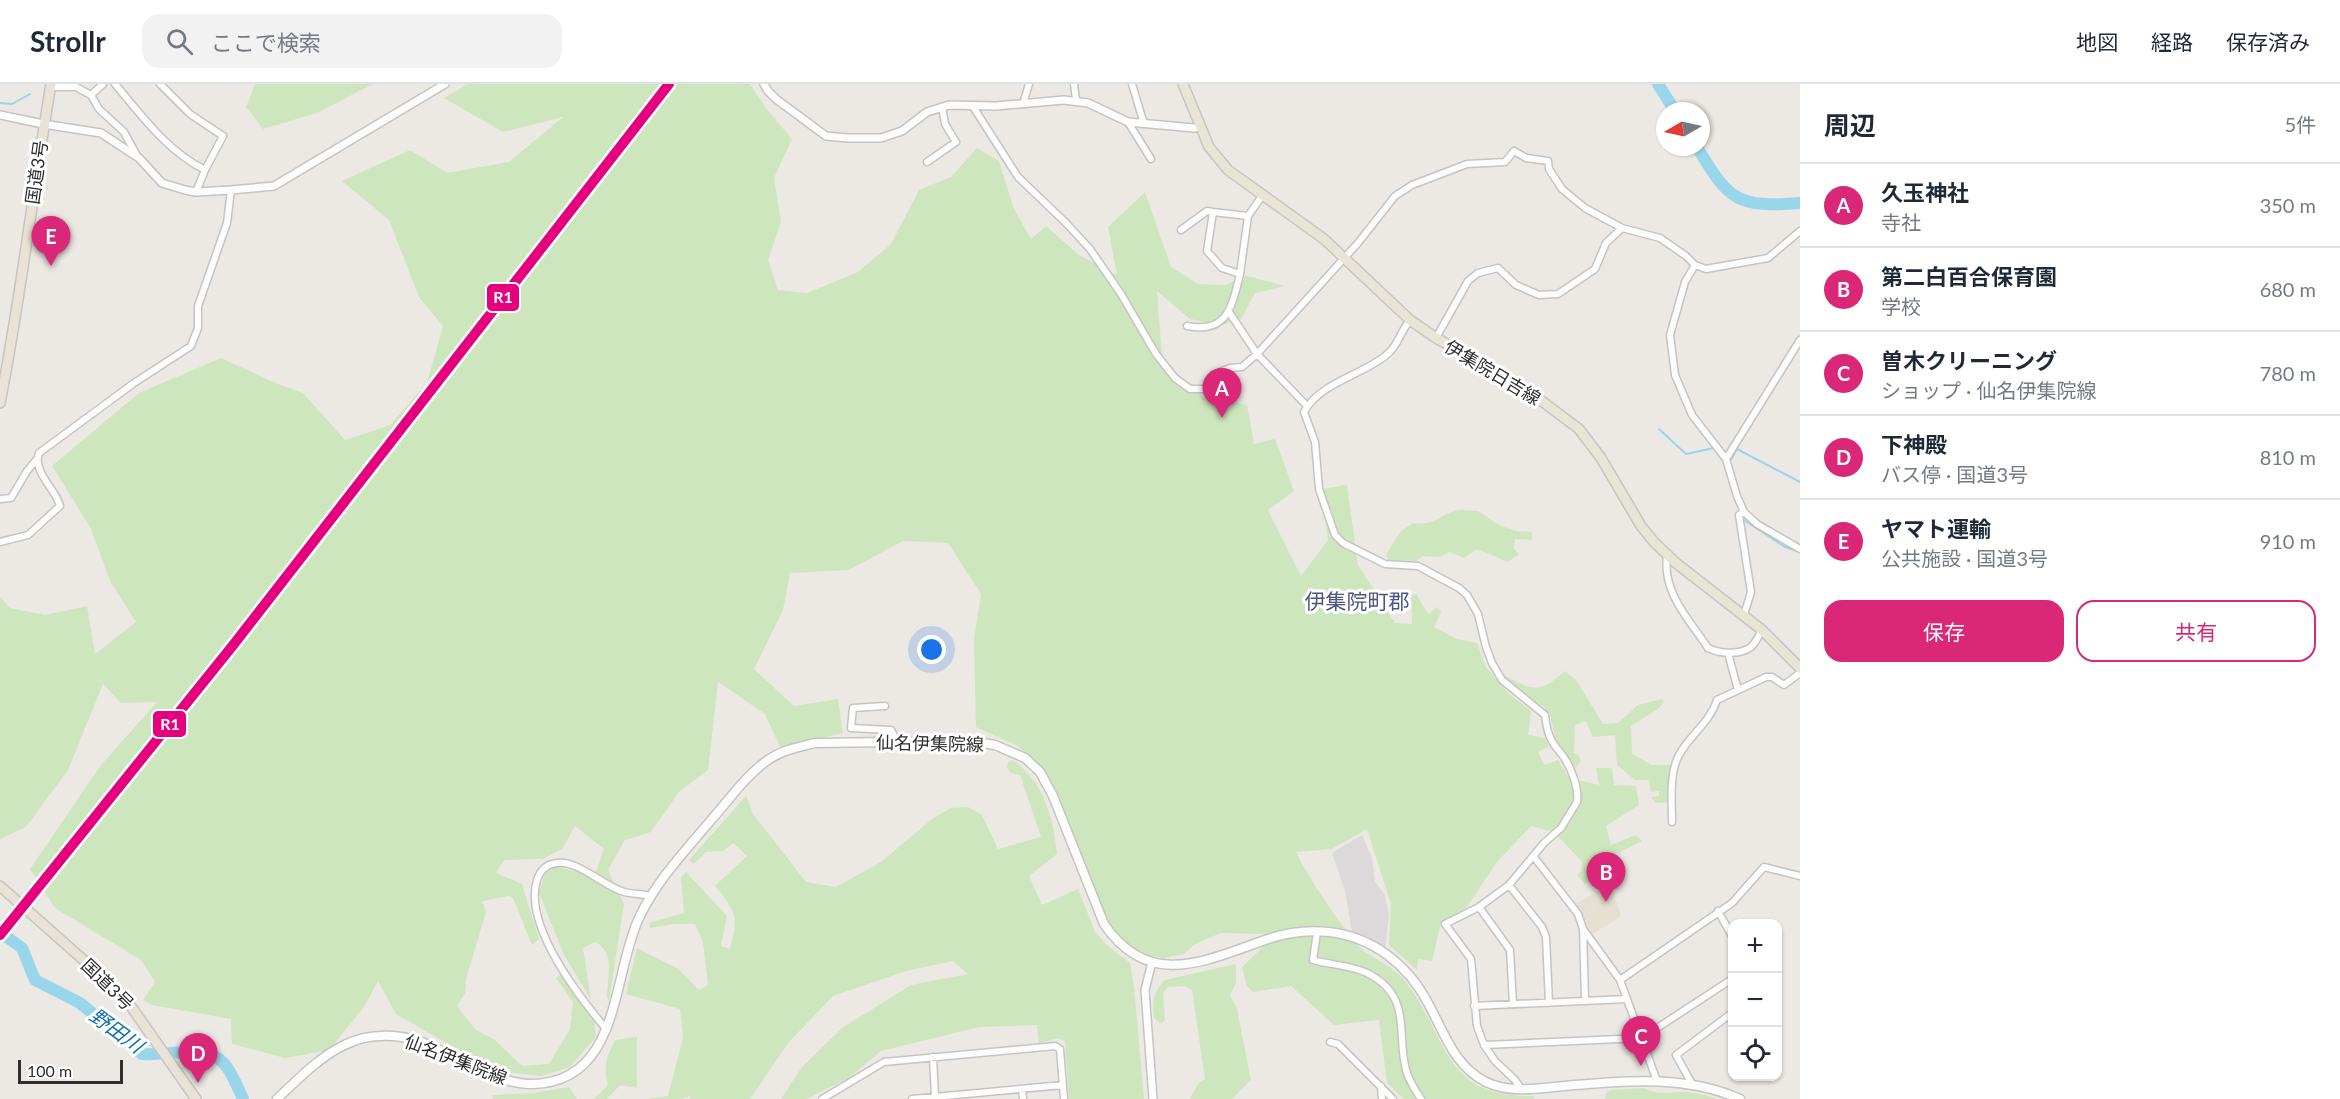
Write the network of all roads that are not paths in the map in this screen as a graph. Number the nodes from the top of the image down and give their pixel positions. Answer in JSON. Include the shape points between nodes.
{"nodes":[{"id":1,"x":103,"y":84,"type":"edge"},
{"id":2,"x":115,"y":84,"type":"edge"},
{"id":3,"x":160,"y":84,"type":"edge"},
{"id":4,"x":445,"y":84,"type":"edge"},
{"id":5,"x":764,"y":84,"type":"edge"},
{"id":6,"x":1029,"y":84,"type":"edge"},
{"id":7,"x":1074,"y":84,"type":"edge"},
{"id":8,"x":1132,"y":84,"type":"edge"},
{"id":9,"x":1183,"y":84,"type":"edge"},
{"id":10,"x":51,"y":86,"type":"edge"},
{"id":11,"x":91,"y":95,"type":"junction"},
{"id":12,"x":1076,"y":100,"type":"junction"},
{"id":13,"x":1023,"y":104,"type":"junction"},
{"id":14,"x":972,"y":105,"type":"junction"},
{"id":15,"x":942,"y":108,"type":"junction"},
{"id":16,"x":0,"y":115,"type":"edge"},
{"id":17,"x":1128,"y":122,"type":"junction"},
{"id":18,"x":43,"y":124,"type":"junction"},
{"id":19,"x":1144,"y":124,"type":"junction"},
{"id":20,"x":1200,"y":127,"type":"junction"},
{"id":21,"x":139,"y":158,"type":"junction"},
{"id":22,"x":1151,"y":159,"type":"dead end"},
{"id":23,"x":927,"y":162,"type":"dead end"},
{"id":24,"x":205,"y":170,"type":"junction"},
{"id":25,"x":231,"y":190,"type":"junction"},
{"id":26,"x":196,"y":192,"type":"junction"},
{"id":27,"x":1262,"y":196,"type":"junction"},
{"id":28,"x":1213,"y":212,"type":"junction"},
{"id":29,"x":1248,"y":216,"type":"junction"},
{"id":30,"x":1622,"y":228,"type":"junction"},
{"id":31,"x":1181,"y":230,"type":"dead end"},
{"id":32,"x":1800,"y":231,"type":"edge"},
{"id":33,"x":1344,"y":257,"type":"junction"},
{"id":34,"x":1695,"y":265,"type":"junction"},
{"id":35,"x":1240,"y":274,"type":"junction"},
{"id":36,"x":1229,"y":312,"type":"junction"},
{"id":37,"x":1410,"y":320,"type":"junction"},
{"id":38,"x":1187,"y":326,"type":"dead end"},
{"id":39,"x":1436,"y":338,"type":"junction"},
{"id":40,"x":1800,"y":340,"type":"edge"},
{"id":41,"x":1257,"y":354,"type":"junction"},
{"id":42,"x":0,"y":403,"type":"edge"},
{"id":43,"x":1307,"y":406,"type":"junction"},
{"id":44,"x":37,"y":459,"type":"junction"},
{"id":45,"x":1726,"y":459,"type":"junction"},
{"id":46,"x":0,"y":499,"type":"edge"},
{"id":47,"x":1742,"y":513,"type":"junction"},
{"id":48,"x":0,"y":542,"type":"edge"},
{"id":49,"x":1800,"y":549,"type":"edge"},
{"id":50,"x":1667,"y":555,"type":"junction"},
{"id":51,"x":1744,"y":615,"type":"junction"},
{"id":52,"x":1762,"y":630,"type":"junction"},
{"id":53,"x":1728,"y":653,"type":"junction"},
{"id":54,"x":1800,"y":668,"type":"edge"},
{"id":55,"x":1800,"y":673,"type":"edge"},
{"id":56,"x":1738,"y":690,"type":"junction"},
{"id":57,"x":885,"y":706,"type":"dead end"},
{"id":58,"x":897,"y":741,"type":"junction"},
{"id":59,"x":1672,"y":822,"type":"dead end"},
{"id":60,"x":1534,"y":857,"type":"junction"},
{"id":61,"x":1800,"y":876,"type":"edge"},
{"id":62,"x":1509,"y":885,"type":"junction"},
{"id":63,"x":0,"y":886,"type":"edge"},
{"id":64,"x":651,"y":896,"type":"junction"},
{"id":65,"x":1479,"y":907,"type":"junction"},
{"id":66,"x":1718,"y":911,"type":"junction"},
{"id":67,"x":1583,"y":929,"type":"junction"},
{"id":68,"x":1728,"y":929,"type":"edge"},
{"id":69,"x":1317,"y":932,"type":"junction"},
{"id":70,"x":1152,"y":962,"type":"junction"},
{"id":71,"x":1620,"y":980,"type":"junction"},
{"id":72,"x":1728,"y":982,"type":"edge"},
{"id":73,"x":1627,"y":999,"type":"junction"},
{"id":74,"x":1585,"y":1000,"type":"junction"},
{"id":75,"x":1549,"y":1003,"type":"junction"},
{"id":76,"x":1513,"y":1004,"type":"junction"},
{"id":77,"x":1474,"y":1006,"type":"junction"},
{"id":78,"x":1728,"y":1016,"type":"edge"},
{"id":79,"x":607,"y":1030,"type":"junction"},
{"id":80,"x":1642,"y":1038,"type":"junction"},
{"id":81,"x":1330,"y":1042,"type":"dead end"},
{"id":82,"x":1484,"y":1045,"type":"junction"},
{"id":83,"x":933,"y":1057,"type":"junction"},
{"id":84,"x":1657,"y":1081,"type":"junction"},
{"id":85,"x":1692,"y":1084,"type":"junction"},
{"id":86,"x":1063,"y":1085,"type":"junction"},
{"id":87,"x":1381,"y":1085,"type":"junction"},
{"id":88,"x":1022,"y":1089,"type":"junction"},
{"id":89,"x":1521,"y":1089,"type":"junction"},
{"id":90,"x":980,"y":1096,"type":"edge"},
{"id":91,"x":936,"y":1097,"type":"edge"},
{"id":92,"x":196,"y":1099,"type":"edge"},
{"id":93,"x":278,"y":1099,"type":"edge"},
{"id":94,"x":822,"y":1099,"type":"edge"},
{"id":95,"x":912,"y":1099,"type":"edge"},
{"id":96,"x":1023,"y":1099,"type":"edge"},
{"id":97,"x":1065,"y":1099,"type":"edge"},
{"id":98,"x":1153,"y":1099,"type":"edge"},
{"id":99,"x":1382,"y":1099,"type":"edge"},
{"id":100,"x":1394,"y":1099,"type":"edge"},
{"id":101,"x":1421,"y":1099,"type":"edge"},
{"id":102,"x":1740,"y":1099,"type":"edge"}],
"edges":[{"from":1,"to":11,"type":"street"},
{"from":2,"to":24,"type":"street","via":[[166,144]]},
{"from":3,"to":24,"type":"street","via":[[190,114],[223,136]]},
{"from":4,"to":25,"type":"street","via":[[273,186]]},
{"from":5,"to":15,"type":"street","via":[[776,99],[826,136],[881,138],[902,131],[927,112]]},
{"from":6,"to":13,"type":"street"},
{"from":7,"to":12,"type":"street"},
{"from":8,"to":19,"type":"street"},
{"from":9,"to":20,"type":"main road","name":"伊集院日吉線"},
{"from":10,"to":11,"type":"street","via":[[76,87]]},
{"from":10,"to":18,"type":"highway","name":"国道3号"},
{"from":11,"to":21,"type":"street","via":[[99,109],[123,132]]},
{"from":12,"to":13,"type":"street"},
{"from":12,"to":17,"type":"street"},
{"from":13,"to":14,"type":"street"},
{"from":14,"to":15,"type":"street"},
{"from":14,"to":41,"type":"street","via":[[1018,177],[1090,249],[1175,378],[1190,389],[1206,389],[1220,372],[1242,367]]},
{"from":15,"to":23,"type":"street","via":[[945,124],[956,142]]},
{"from":16,"to":18,"type":"street"},
{"from":17,"to":19,"type":"street"},
{"from":17,"to":22,"type":"street"},
{"from":18,"to":21,"type":"street","via":[[101,133]]},
{"from":18,"to":42,"type":"highway","name":"国道3号"},
{"from":19,"to":20,"type":"street"},
{"from":20,"to":27,"type":"main road","name":"伊集院日吉線","via":[[1216,157]]},
{"from":21,"to":26,"type":"street","via":[[162,183]]},
{"from":24,"to":26,"type":"street"},
{"from":25,"to":26,"type":"street"},
{"from":25,"to":44,"type":"street","via":[[227,223],[198,306],[198,328],[191,345],[48,446]]},
{"from":27,"to":29,"type":"street"},
{"from":27,"to":33,"type":"main road","name":"伊集院日吉線","via":[[1303,222]]},
{"from":28,"to":29,"type":"street"},
{"from":28,"to":31,"type":"street","via":[[1207,211]]},
{"from":28,"to":35,"type":"street","via":[[1207,251],[1222,268]]},
{"from":29,"to":35,"type":"street"},
{"from":30,"to":33,"type":"street","via":[[1591,213],[1562,189],[1548,161],[1526,158],[1514,151],[1505,162],[1467,164],[1412,185],[1395,196]]},
{"from":30,"to":34,"type":"street","via":[[1660,238]]},
{"from":30,"to":39,"type":"street","via":[[1606,243],[1595,269],[1558,294],[1539,295],[1516,285],[1498,268],[1478,273],[1468,281]]},
{"from":32,"to":34,"type":"street","via":[[1761,260],[1712,269]]},
{"from":33,"to":37,"type":"main road","name":"伊集院日吉線"},
{"from":33,"to":41,"type":"street"},
{"from":34,"to":45,"type":"street","via":[[1685,282],[1670,335],[1675,375],[1692,415]]},
{"from":35,"to":36,"type":"street"},
{"from":36,"to":38,"type":"street","via":[[1219,323]]},
{"from":36,"to":41,"type":"street"},
{"from":37,"to":39,"type":"main road","name":"伊集院日吉線"},
{"from":37,"to":43,"type":"street","via":[[1401,339],[1387,354],[1334,384]]},
{"from":39,"to":50,"type":"main road","name":"伊集院日吉線","via":[[1531,393],[1580,429],[1641,526]]},
{"from":40,"to":45,"type":"street"},
{"from":41,"to":43,"type":"street"},
{"from":43,"to":60,"type":"street","via":[[1304,412],[1315,442],[1319,489],[1335,535],[1385,564],[1418,566],[1459,588],[1478,614],[1486,647],[1502,680],[1545,716],[1552,743],[1565,758],[1578,797],[1561,828]]},
{"from":44,"to":46,"type":"street","via":[[11,498]]},
{"from":44,"to":48,"type":"street","via":[[60,506],[28,535]]},
{"from":45,"to":47,"type":"street"},
{"from":47,"to":49,"type":"street"},
{"from":47,"to":51,"type":"street","via":[[1751,592]]},
{"from":50,"to":51,"type":"main road","name":"伊集院日吉線"},
{"from":50,"to":53,"type":"street","via":[[1674,599],[1708,648]]},
{"from":51,"to":52,"type":"main road","name":"伊集院日吉線"},
{"from":52,"to":53,"type":"street","via":[[1753,646]]},
{"from":52,"to":54,"type":"main road","name":"伊集院日吉線"},
{"from":53,"to":56,"type":"street"},
{"from":55,"to":56,"type":"street","via":[[1784,685],[1767,677]]},
{"from":56,"to":59,"type":"street","via":[[1717,700],[1713,713],[1678,755],[1673,770]]},
{"from":57,"to":58,"type":"street","via":[[853,708],[851,728],[891,730]]},
{"from":58,"to":64,"type":"main road","name":"仙名伊集院線","via":[[815,743],[771,758],[741,784]]},
{"from":58,"to":70,"type":"main road","name":"仙名伊集院線","via":[[982,742],[1006,748],[1032,764],[1053,795],[1104,924],[1126,948]]},
{"from":60,"to":62,"type":"street"},
{"from":60,"to":67,"type":"street","via":[[1578,914]]},
{"from":61,"to":66,"type":"street","via":[[1764,867],[1732,903]]},
{"from":62,"to":65,"type":"street"},
{"from":62,"to":75,"type":"street","via":[[1546,937]]},
{"from":63,"to":92,"type":"highway","name":"国道3号","via":[[132,1004]]},
{"from":64,"to":79,"type":"main road","name":"仙名伊集院線","via":[[632,935]]},
{"from":64,"to":79,"type":"street","via":[[626,892],[565,863],[547,866],[535,887],[539,921],[549,947],[566,977]]},
{"from":65,"to":76,"type":"street","via":[[1510,950]]},
{"from":65,"to":77,"type":"street","via":[[1445,924],[1473,966]]},
{"from":66,"to":68,"type":"street"},
{"from":66,"to":71,"type":"street"},
{"from":67,"to":71,"type":"street"},
{"from":67,"to":74,"type":"street"},
{"from":69,"to":70,"type":"main road","name":"仙名伊集院線","via":[[1272,938],[1197,964]]},
{"from":69,"to":89,"type":"main road","name":"仙名伊集院線","via":[[1364,941],[1393,958],[1421,991],[1463,1065],[1489,1083]]},
{"from":69,"to":101,"type":"street","via":[[1313,960],[1366,972],[1393,996],[1403,1024],[1406,1069]]},
{"from":70,"to":98,"type":"street","via":[[1145,990]]},
{"from":71,"to":73,"type":"street"},
{"from":72,"to":80,"type":"street"},
{"from":73,"to":74,"type":"street"},
{"from":73,"to":80,"type":"street"},
{"from":74,"to":75,"type":"street"},
{"from":75,"to":76,"type":"street"},
{"from":76,"to":77,"type":"street"},
{"from":77,"to":82,"type":"street"},
{"from":78,"to":85,"type":"street","via":[[1676,1055]]},
{"from":79,"to":93,"type":"main road","name":"仙名伊集院線","via":[[582,1066],[558,1079],[534,1084],[495,1076],[406,1037],[381,1035],[358,1039],[328,1053]]},
{"from":80,"to":82,"type":"street"},
{"from":80,"to":84,"type":"street"},
{"from":81,"to":87,"type":"street","via":[[1338,1044]]},
{"from":82,"to":89,"type":"street"},
{"from":83,"to":86,"type":"street","via":[[1055,1046],[1060,1049]]},
{"from":83,"to":91,"type":"street"},
{"from":83,"to":94,"type":"street","via":[[884,1062]]},
{"from":84,"to":85,"type":"main road","name":"仙名伊集院線"},
{"from":84,"to":89,"type":"main road","name":"仙名伊集院線"},
{"from":85,"to":102,"type":"main road","name":"仙名伊集院線"},
{"from":86,"to":88,"type":"street"},
{"from":86,"to":97,"type":"street"},
{"from":87,"to":99,"type":"street"},
{"from":87,"to":100,"type":"street"},
{"from":88,"to":90,"type":"street"},
{"from":88,"to":96,"type":"street"},
{"from":90,"to":91,"type":"street"},
{"from":91,"to":95,"type":"street"}]}
